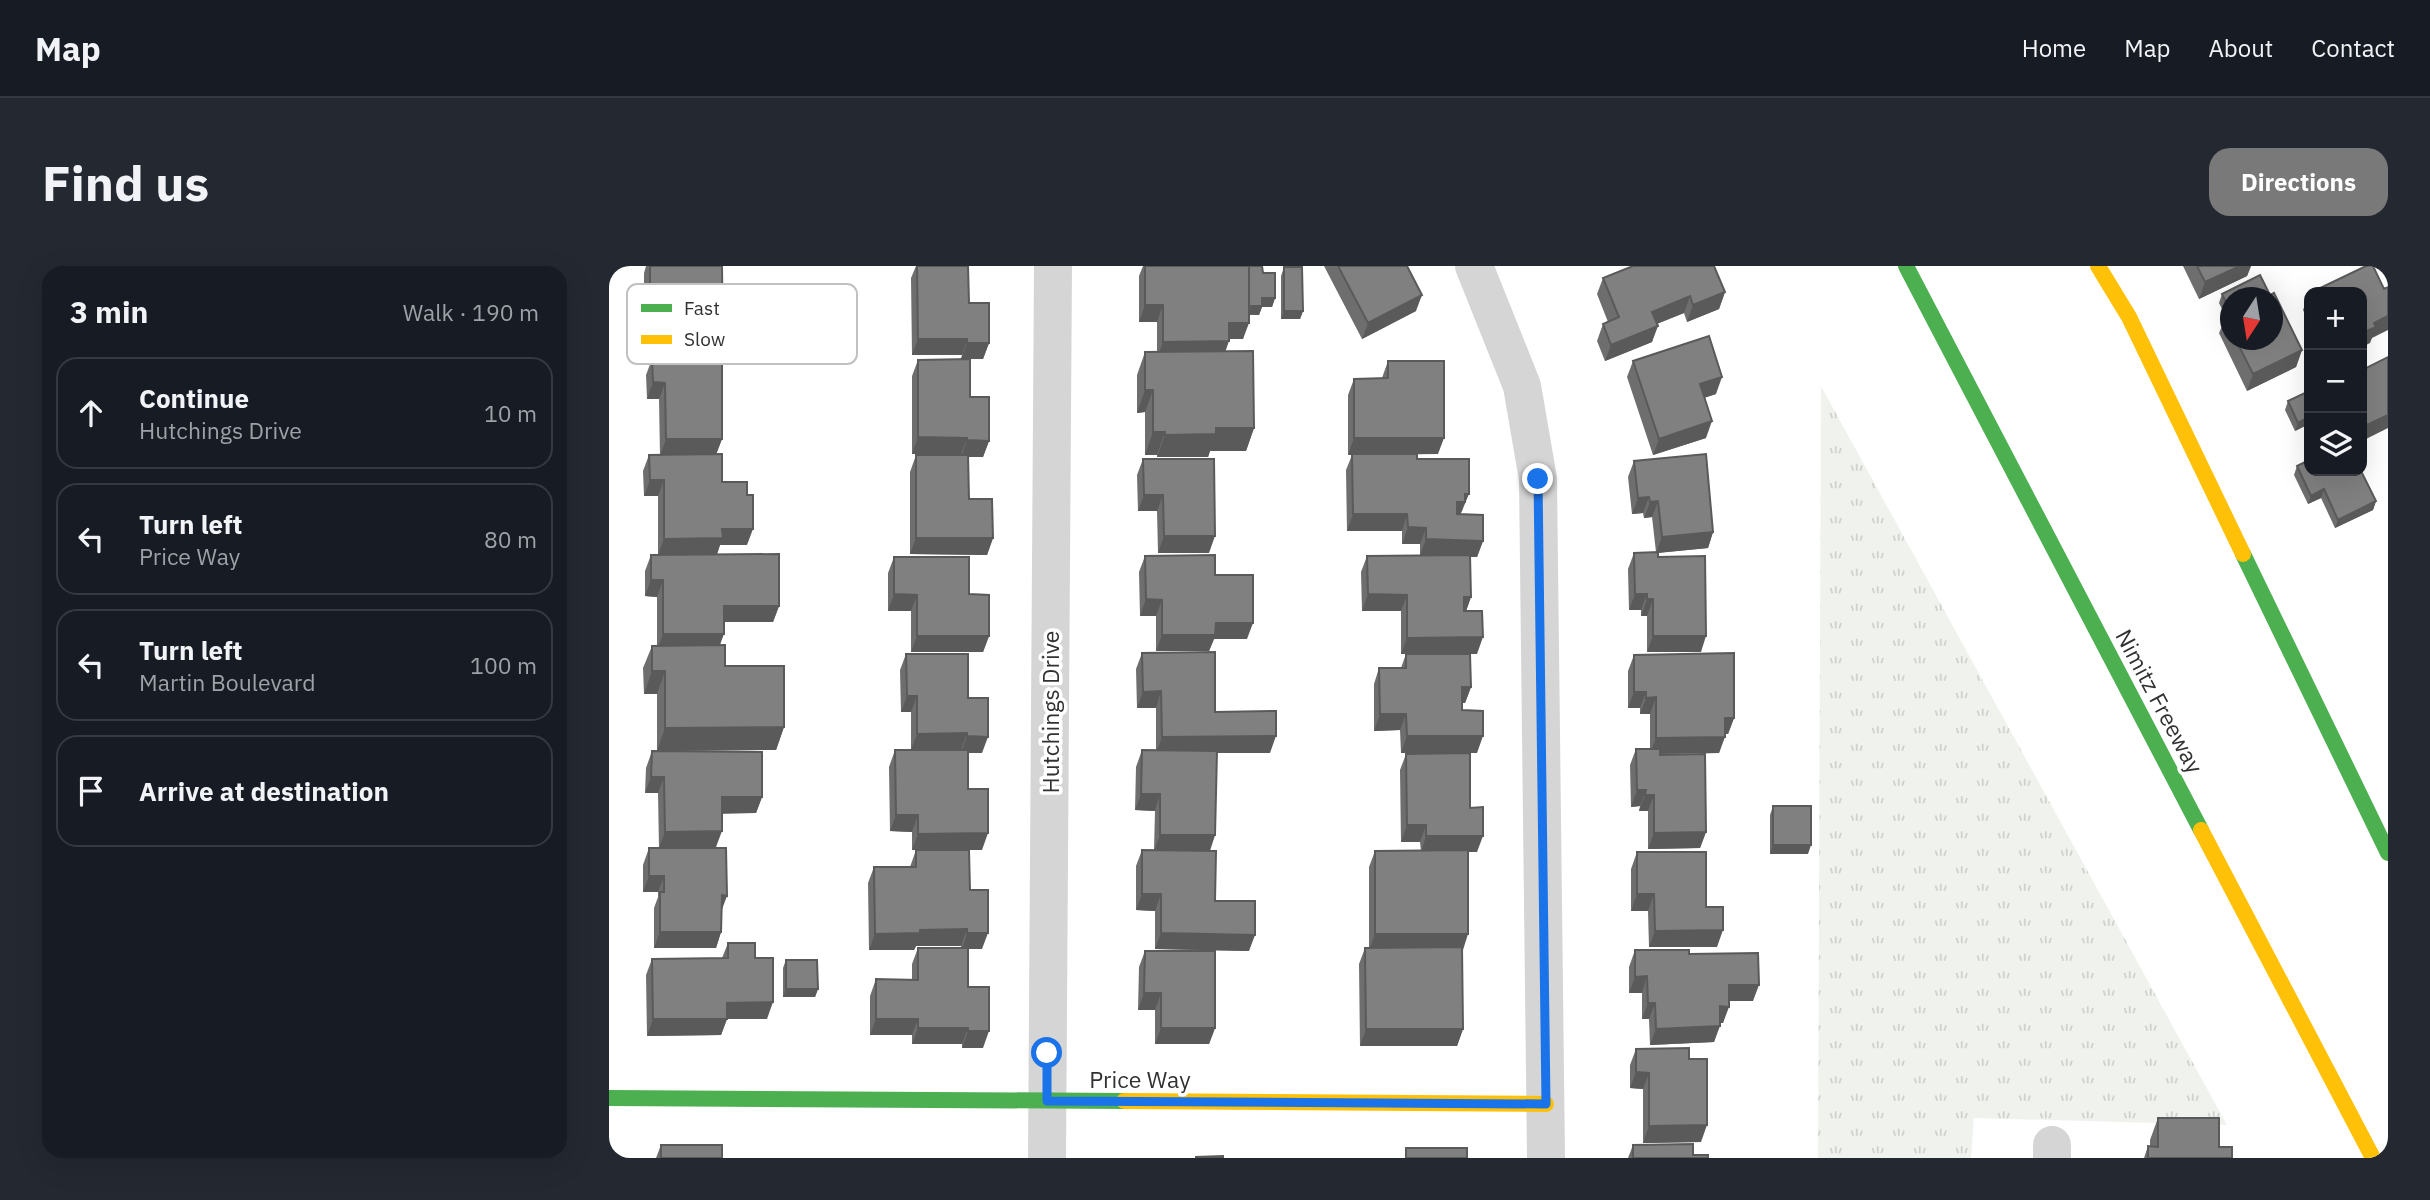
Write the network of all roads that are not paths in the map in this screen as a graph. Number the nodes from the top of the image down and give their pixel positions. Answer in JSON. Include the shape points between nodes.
{"nodes":[{"id":1,"x":1053,"y":266,"type":"edge"},
{"id":2,"x":1475,"y":266,"type":"edge"},
{"id":3,"x":1906,"y":266,"type":"edge"},
{"id":4,"x":2098,"y":266,"type":"edge"},
{"id":5,"x":2115,"y":266,"type":"edge"},
{"id":6,"x":2129,"y":317,"type":"junction"},
{"id":7,"x":2388,"y":853,"type":"edge"},
{"id":8,"x":609,"y":1098,"type":"edge"},
{"id":9,"x":1047,"y":1101,"type":"junction"},
{"id":10,"x":1546,"y":1104,"type":"junction"},
{"id":11,"x":1047,"y":1158,"type":"edge"},
{"id":12,"x":1546,"y":1158,"type":"edge"},
{"id":13,"x":2373,"y":1158,"type":"edge"}],
"edges":[{"from":1,"to":9,"type":"street","name":"Hutchings Drive"},
{"from":2,"to":10,"type":"street","via":[[1523,386],[1538,479]]},
{"from":3,"to":13,"type":"main road","name":"Nimitz Freeway"},
{"from":4,"to":6,"type":"main road"},
{"from":5,"to":6,"type":"main road"},
{"from":6,"to":7,"type":"main road"},
{"from":8,"to":9,"type":"main road","name":"Price Way"},
{"from":9,"to":10,"type":"main road","name":"Price Way"},
{"from":9,"to":11,"type":"street","name":"Hutchings Drive"},
{"from":10,"to":12,"type":"street"}]}
